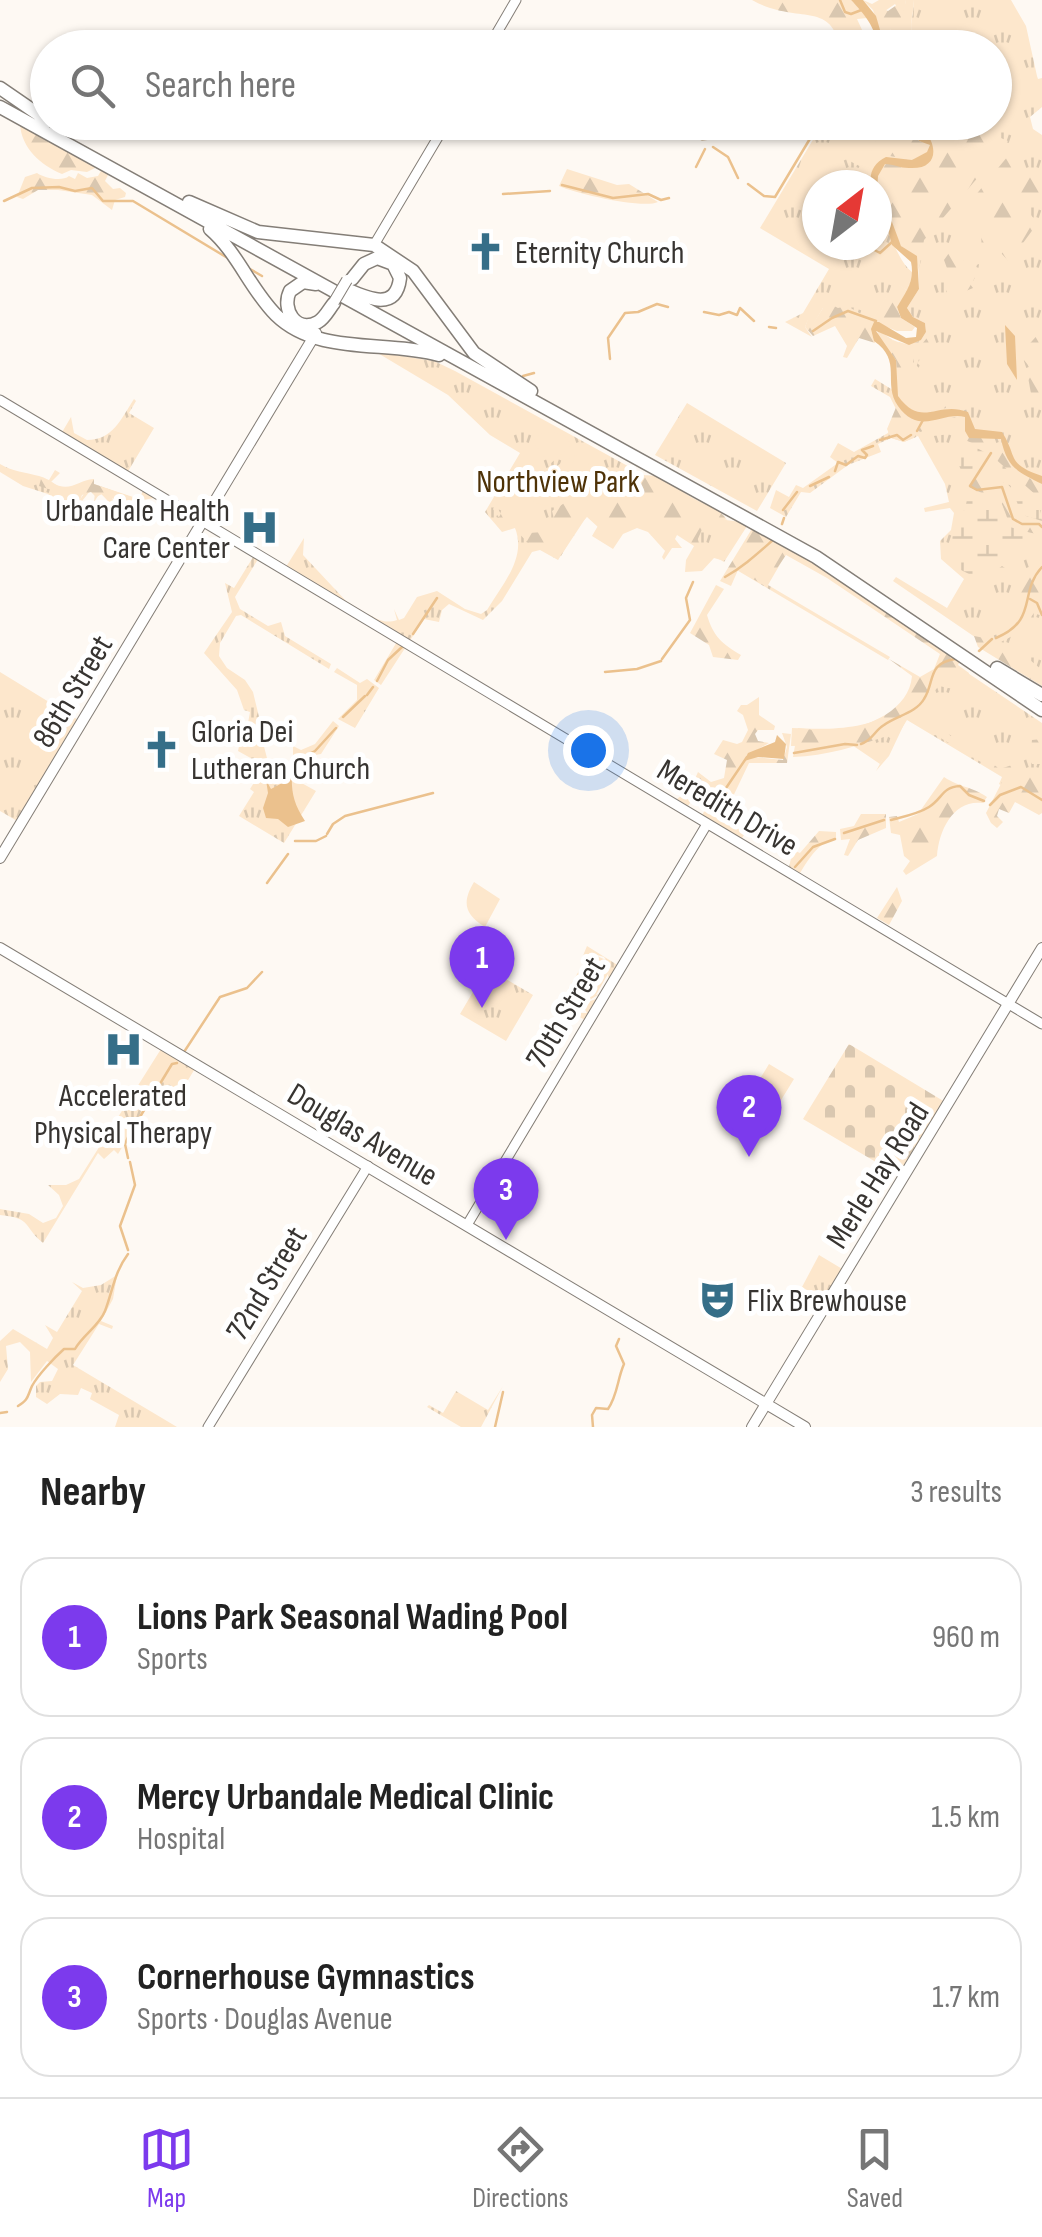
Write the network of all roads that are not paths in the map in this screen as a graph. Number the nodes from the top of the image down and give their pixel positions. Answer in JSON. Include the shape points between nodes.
{"nodes":[{"id":1,"x":518,"y":0,"type":"edge"},
{"id":2,"x":500,"y":30,"type":"edge"},
{"id":3,"x":0,"y":88,"type":"edge"},
{"id":4,"x":0,"y":103,"type":"edge"},
{"id":5,"x":30,"y":109,"type":"edge"},
{"id":6,"x":0,"y":116,"type":"edge"},
{"id":7,"x":30,"y":120,"type":"edge"},
{"id":8,"x":30,"y":128,"type":"edge"},
{"id":9,"x":61,"y":140,"type":"edge"},
{"id":10,"x":66,"y":140,"type":"edge"},
{"id":11,"x":70,"y":140,"type":"edge"},
{"id":12,"x":434,"y":140,"type":"edge"},
{"id":13,"x":79,"y":147,"type":"junction"},
{"id":14,"x":160,"y":192,"type":"junction"},
{"id":15,"x":372,"y":244,"type":"junction"},
{"id":16,"x":343,"y":292,"type":"junction"},
{"id":17,"x":315,"y":339,"type":"junction"},
{"id":18,"x":476,"y":369,"type":"junction"},
{"id":19,"x":534,"y":392,"type":"junction"},
{"id":20,"x":0,"y":398,"type":"edge"},
{"id":21,"x":746,"y":514,"type":"junction"},
{"id":22,"x":204,"y":522,"type":"junction"},
{"id":23,"x":761,"y":522,"type":"junction"},
{"id":24,"x":1042,"y":698,"type":"edge"},
{"id":25,"x":1042,"y":713,"type":"edge"},
{"id":26,"x":707,"y":824,"type":"junction"},
{"id":27,"x":0,"y":858,"type":"edge"},
{"id":28,"x":1042,"y":951,"type":"edge"},
{"id":29,"x":2,"y":953,"type":"edge"},
{"id":30,"x":1010,"y":1004,"type":"junction"},
{"id":31,"x":1042,"y":1022,"type":"edge"},
{"id":32,"x":236,"y":1088,"type":"junction"},
{"id":33,"x":368,"y":1166,"type":"junction"},
{"id":34,"x":467,"y":1225,"type":"junction"},
{"id":35,"x":767,"y":1404,"type":"junction"},
{"id":36,"x":802,"y":1425,"type":"edge"},
{"id":37,"x":208,"y":1427,"type":"edge"},
{"id":38,"x":754,"y":1427,"type":"edge"}],
"edges":[{"from":1,"to":2,"type":"main road"},
{"from":3,"to":5,"type":"highway"},
{"from":4,"to":7,"type":"highway"},
{"from":6,"to":8,"type":"highway"},
{"from":9,"to":13,"type":"highway"},
{"from":10,"to":13,"type":"highway"},
{"from":11,"to":13,"type":"highway"},
{"from":12,"to":15,"type":"main road"},
{"from":13,"to":14,"type":"highway"},
{"from":14,"to":15,"type":"highway","via":[[258,232]]},
{"from":14,"to":16,"type":"highway"},
{"from":14,"to":17,"type":"highway","via":[[230,250],[275,314]]},
{"from":15,"to":16,"type":"main road","name":"86th Street"},
{"from":15,"to":19,"type":"highway","via":[[413,271],[474,353]]},
{"from":16,"to":17,"type":"main road","name":"86th Street"},
{"from":16,"to":18,"type":"highway"},
{"from":16,"to":19,"type":"highway"},
{"from":17,"to":18,"type":"highway","via":[[408,348]]},
{"from":17,"to":22,"type":"main road","name":"86th Street"},
{"from":18,"to":21,"type":"highway"},
{"from":19,"to":21,"type":"highway"},
{"from":20,"to":22,"type":"main road","name":"Meredith Drive"},
{"from":21,"to":23,"type":"highway"},
{"from":22,"to":26,"type":"main road","name":"Meredith Drive"},
{"from":22,"to":27,"type":"main road","name":"86th Street"},
{"from":23,"to":24,"type":"highway","via":[[830,557]]},
{"from":23,"to":25,"type":"highway"},
{"from":26,"to":30,"type":"main road","name":"Meredith Drive"},
{"from":26,"to":34,"type":"main road","name":"70th Street"},
{"from":28,"to":30,"type":"main road","name":"Merle Hay Road"},
{"from":29,"to":32,"type":"main road","name":"Douglas Avenue"},
{"from":29,"to":32,"type":"main road","name":"Douglas Avenue"},
{"from":30,"to":31,"type":"main road","name":"Meredith Drive"},
{"from":30,"to":35,"type":"main road","name":"Merle Hay Road"},
{"from":32,"to":33,"type":"main road","name":"Douglas Avenue"},
{"from":33,"to":34,"type":"main road","name":"Douglas Avenue"},
{"from":33,"to":37,"type":"main road","name":"72nd Street"},
{"from":34,"to":35,"type":"main road","name":"Douglas Avenue"},
{"from":35,"to":36,"type":"main road","name":"Douglas Avenue"},
{"from":35,"to":38,"type":"main road","name":"Merle Hay Road"}]}
